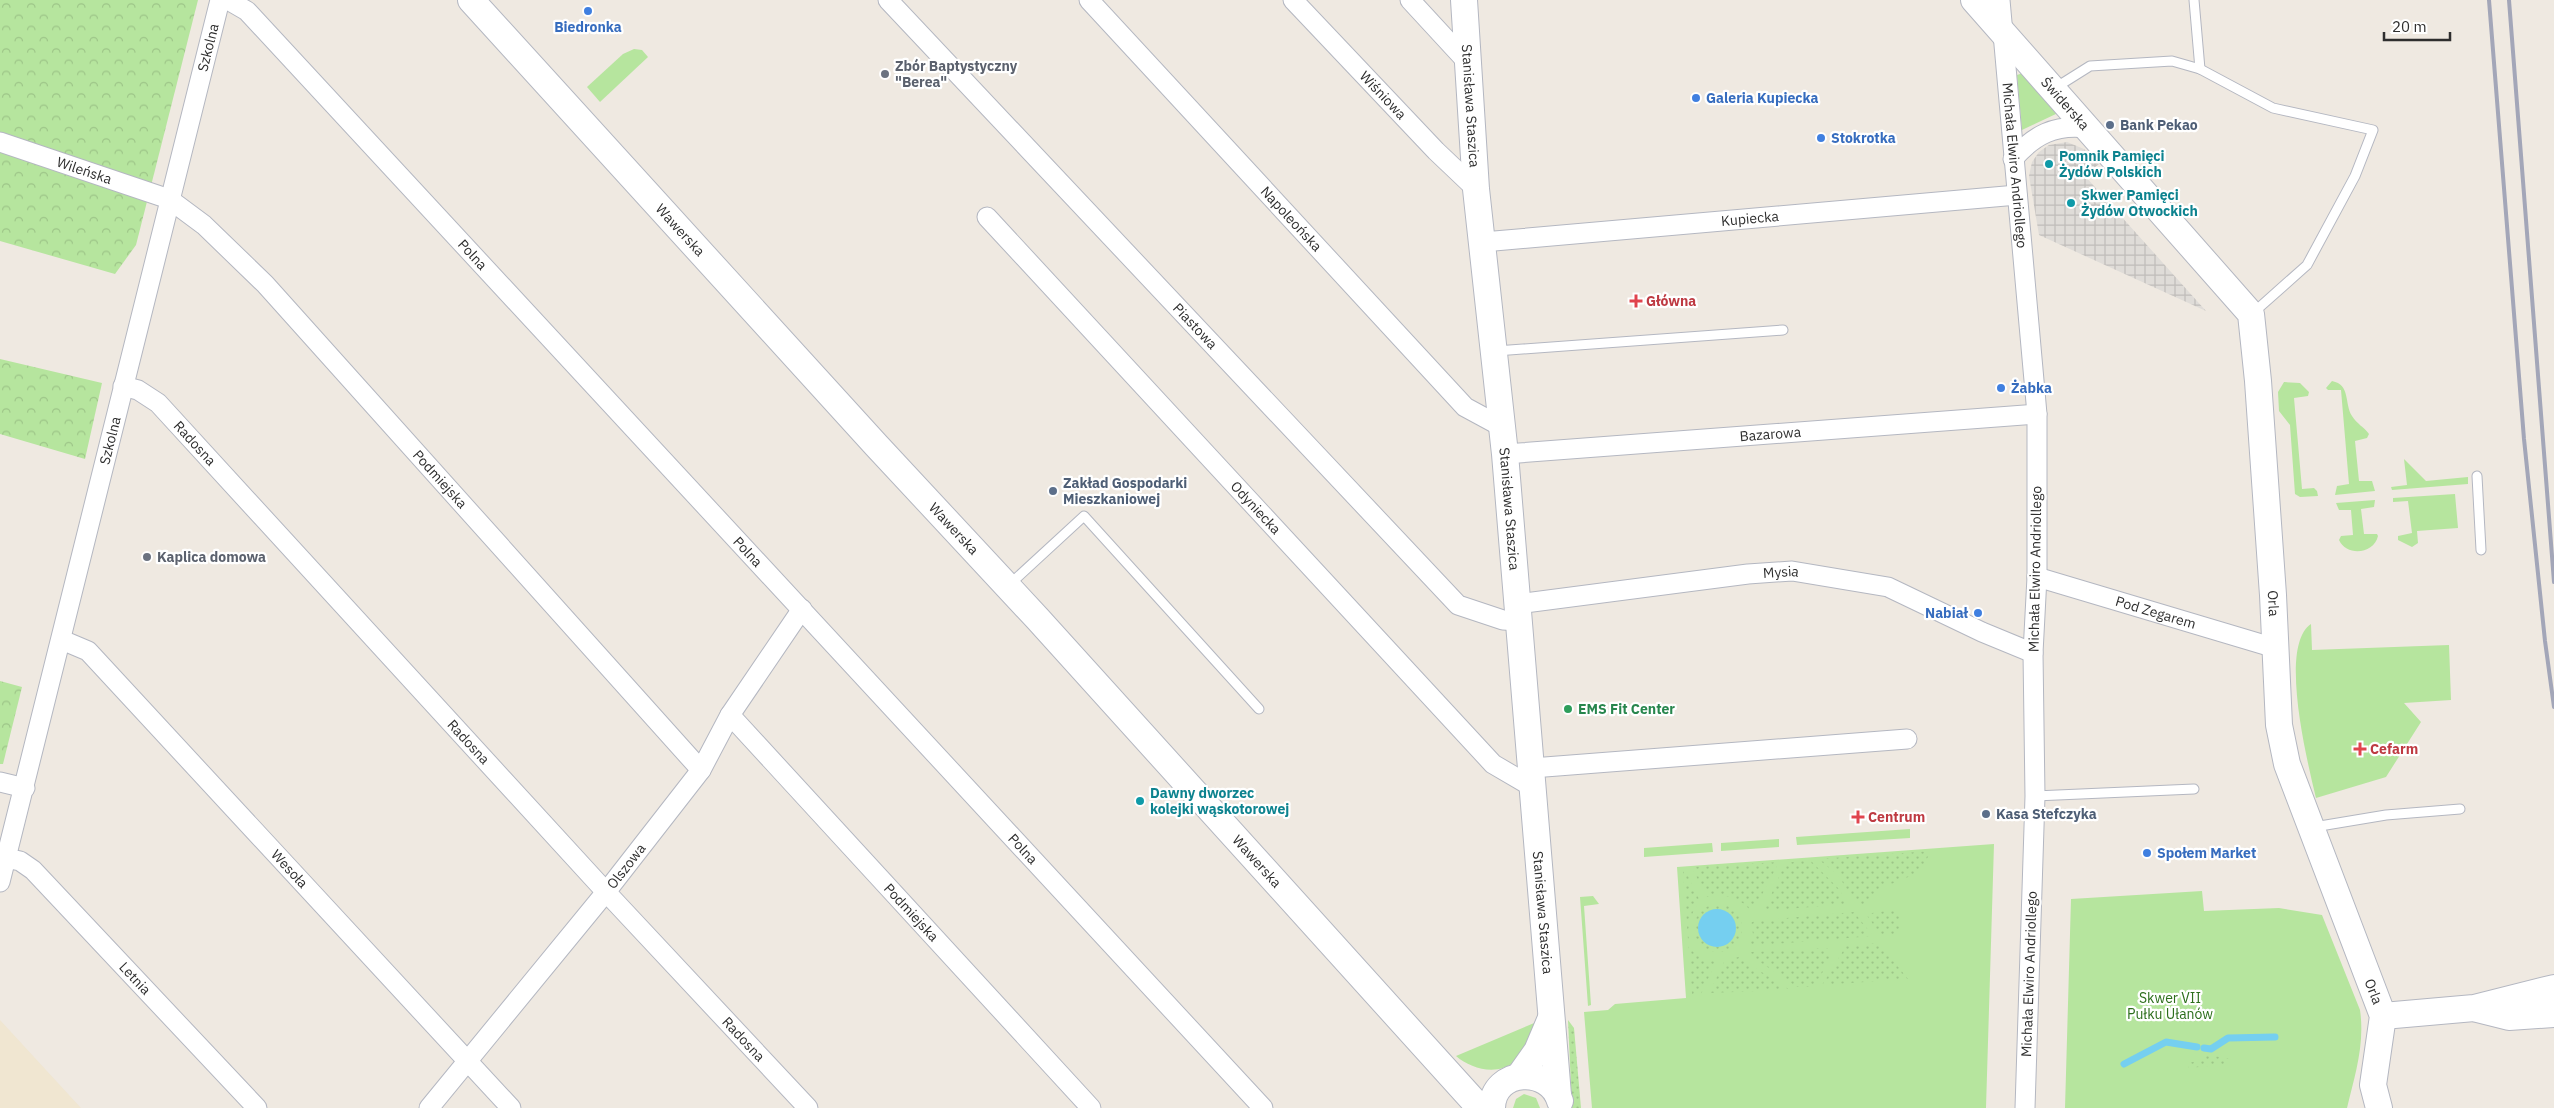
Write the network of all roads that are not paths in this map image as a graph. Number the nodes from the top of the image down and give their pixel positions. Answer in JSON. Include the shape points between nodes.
{"nodes":[{"id":1,"x":220,"y":0,"type":"edge"},
{"id":2,"x":228,"y":0,"type":"edge"},
{"id":3,"x":472,"y":0,"type":"edge"},
{"id":4,"x":888,"y":0,"type":"edge"},
{"id":5,"x":1089,"y":0,"type":"edge"},
{"id":6,"x":1293,"y":0,"type":"edge"},
{"id":7,"x":1410,"y":0,"type":"edge"},
{"id":8,"x":1464,"y":0,"type":"edge"},
{"id":9,"x":1974,"y":0,"type":"edge"},
{"id":10,"x":2000,"y":0,"type":"edge"},
{"id":11,"x":2194,"y":0,"type":"edge"},
{"id":12,"x":2004,"y":32,"type":"junction"},
{"id":13,"x":1469,"y":64,"type":"junction"},
{"id":14,"x":2200,"y":69,"type":"junction"},
{"id":15,"x":2054,"y":90,"type":"junction"},
{"id":16,"x":2087,"y":128,"type":"junction"},
{"id":17,"x":0,"y":142,"type":"edge"},
{"id":18,"x":2013,"y":159,"type":"junction"},
{"id":19,"x":1476,"y":189,"type":"junction"},
{"id":20,"x":2017,"y":195,"type":"junction"},
{"id":21,"x":169,"y":199,"type":"junction"},
{"id":22,"x":987,"y":217,"type":"dead end"},
{"id":23,"x":1482,"y":242,"type":"junction"},
{"id":24,"x":2251,"y":314,"type":"junction"},
{"id":25,"x":1783,"y":330,"type":"dead end"},
{"id":26,"x":1493,"y":351,"type":"junction"},
{"id":27,"x":123,"y":386,"type":"junction"},
{"id":28,"x":2037,"y":414,"type":"junction"},
{"id":29,"x":1502,"y":427,"type":"junction"},
{"id":30,"x":1505,"y":454,"type":"junction"},
{"id":31,"x":2477,"y":476,"type":"dead end"},
{"id":32,"x":2481,"y":550,"type":"dead end"},
{"id":33,"x":2037,"y":577,"type":"junction"},
{"id":34,"x":1007,"y":586,"type":"junction"},
{"id":35,"x":802,"y":609,"type":"junction"},
{"id":36,"x":1518,"y":613,"type":"junction"},
{"id":37,"x":62,"y":640,"type":"junction"},
{"id":38,"x":2275,"y":648,"type":"junction"},
{"id":39,"x":2033,"y":653,"type":"junction"},
{"id":40,"x":1259,"y":709,"type":"dead end"},
{"id":41,"x":730,"y":715,"type":"junction"},
{"id":42,"x":1907,"y":739,"type":"dead end"},
{"id":43,"x":701,"y":770,"type":"junction"},
{"id":44,"x":1533,"y":778,"type":"junction"},
{"id":45,"x":0,"y":782,"type":"edge"},
{"id":46,"x":25,"y":788,"type":"junction"},
{"id":47,"x":2194,"y":789,"type":"dead end"},
{"id":48,"x":2035,"y":796,"type":"junction"},
{"id":49,"x":2460,"y":809,"type":"dead end"},
{"id":50,"x":2311,"y":828,"type":"junction"},
{"id":51,"x":6,"y":858,"type":"junction"},
{"id":52,"x":0,"y":882,"type":"edge"},
{"id":53,"x":606,"y":892,"type":"junction"},
{"id":54,"x":2554,"y":988,"type":"edge"},
{"id":55,"x":2474,"y":1008,"type":"junction"},
{"id":56,"x":2554,"y":1014,"type":"edge"},
{"id":57,"x":2382,"y":1016,"type":"junction"},
{"id":58,"x":1552,"y":1018,"type":"junction"},
{"id":59,"x":1436,"y":1060,"type":"junction"},
{"id":60,"x":469,"y":1062,"type":"junction"},
{"id":61,"x":1511,"y":1080,"type":"junction"},
{"id":62,"x":2376,"y":1096,"type":"edge"},
{"id":63,"x":1560,"y":1101,"type":"edge"},
{"id":64,"x":257,"y":1108,"type":"edge"},
{"id":65,"x":430,"y":1108,"type":"edge"},
{"id":66,"x":511,"y":1108,"type":"edge"},
{"id":67,"x":808,"y":1108,"type":"edge"},
{"id":68,"x":1091,"y":1108,"type":"edge"},
{"id":69,"x":1263,"y":1108,"type":"edge"},
{"id":70,"x":1480,"y":1108,"type":"edge"},
{"id":71,"x":1492,"y":1108,"type":"edge"},
{"id":72,"x":2025,"y":1108,"type":"edge"},
{"id":73,"x":2360,"y":1108,"type":"edge"}],
"edges":[{"from":1,"to":21,"type":"street","name":"Szkolna"},
{"from":2,"to":35,"type":"street","name":"Polna","via":[[254,18]]},
{"from":3,"to":34,"type":"street","name":"Wawerska"},
{"from":4,"to":36,"type":"street","name":"Piastowa","via":[[1458,605],[1502,620]]},
{"from":5,"to":29,"type":"street","name":"Napoleońska","via":[[1465,407]]},
{"from":6,"to":19,"type":"street","name":"Wiśniowa"},
{"from":7,"to":13,"type":"street"},
{"from":8,"to":13,"type":"street","name":"Stanisława Staszica"},
{"from":9,"to":12,"type":"street","name":"Świderska"},
{"from":10,"to":12,"type":"street","name":"Michała Elwiro Andriollego"},
{"from":11,"to":14,"type":"lane"},
{"from":12,"to":15,"type":"street","name":"Świderska"},
{"from":12,"to":18,"type":"street","name":"Michała Elwiro Andriollego"},
{"from":13,"to":19,"type":"street","name":"Stanisława Staszica"},
{"from":14,"to":15,"type":"lane","via":[[2172,61],[2090,66]]},
{"from":14,"to":24,"type":"lane","via":[[2273,108],[2373,130],[2355,176],[2307,265]]},
{"from":15,"to":16,"type":"street","name":"Świderska"},
{"from":16,"to":18,"type":"street","via":[[2070,126],[2041,134]]},
{"from":16,"to":24,"type":"street","name":"Świderska"},
{"from":17,"to":21,"type":"street","name":"Wileńska"},
{"from":18,"to":20,"type":"street","name":"Michała Elwiro Andriollego"},
{"from":19,"to":23,"type":"street","name":"Stanisława Staszica"},
{"from":20,"to":23,"type":"street","name":"Kupiecka"},
{"from":20,"to":28,"type":"street","name":"Michała Elwiro Andriollego"},
{"from":21,"to":27,"type":"street","name":"Szkolna"},
{"from":21,"to":43,"type":"street","name":"Podmiejska","via":[[204,225],[265,284]]},
{"from":22,"to":44,"type":"street","name":"Odyniecka","via":[[1493,764]]},
{"from":23,"to":26,"type":"street","name":"Stanisława Staszica"},
{"from":24,"to":38,"type":"street","name":"Orla","via":[[2274,595]]},
{"from":25,"to":26,"type":"lane"},
{"from":26,"to":29,"type":"street","name":"Stanisława Staszica"},
{"from":27,"to":37,"type":"street","name":"Szkolna"},
{"from":27,"to":53,"type":"street","name":"Radosna","via":[[138,390],[158,403]]},
{"from":28,"to":30,"type":"street","name":"Bazarowa"},
{"from":28,"to":33,"type":"street","name":"Michała Elwiro Andriollego"},
{"from":29,"to":30,"type":"street","name":"Stanisława Staszica"},
{"from":30,"to":36,"type":"street","name":"Stanisława Staszica"},
{"from":31,"to":32,"type":"lane"},
{"from":33,"to":38,"type":"street","name":"Pod Zegarem"},
{"from":33,"to":39,"type":"street","name":"Michała Elwiro Andriollego"},
{"from":34,"to":40,"type":"lane","via":[[1084,516]]},
{"from":34,"to":59,"type":"street","name":"Wawerska"},
{"from":35,"to":41,"type":"street","name":"Olszowa"},
{"from":35,"to":69,"type":"street","name":"Polna"},
{"from":36,"to":39,"type":"street","name":"Mysia","via":[[1748,574],[1792,571],[1888,586]]},
{"from":36,"to":44,"type":"street","name":"Stanisława Staszica"},
{"from":37,"to":46,"type":"street","name":"Szkolna"},
{"from":37,"to":60,"type":"street","name":"Wesoła","via":[[88,651]]},
{"from":38,"to":50,"type":"street","name":"Orla","via":[[2278,725],[2287,764]]},
{"from":39,"to":48,"type":"street","name":"Michała Elwiro Andriollego"},
{"from":41,"to":43,"type":"street","name":"Olszowa"},
{"from":41,"to":68,"type":"street","name":"Podmiejska"},
{"from":42,"to":44,"type":"street"},
{"from":43,"to":53,"type":"street","name":"Olszowa"},
{"from":44,"to":58,"type":"street","name":"Stanisława Staszica"},
{"from":45,"to":46,"type":"street"},
{"from":46,"to":51,"type":"street","name":"Szkolna"},
{"from":47,"to":48,"type":"lane"},
{"from":48,"to":72,"type":"street","name":"Michała Elwiro Andriollego"},
{"from":49,"to":50,"type":"lane","via":[[2386,815]]},
{"from":50,"to":57,"type":"street","name":"Orla"},
{"from":51,"to":52,"type":"street","name":"Szkolna"},
{"from":51,"to":64,"type":"street","name":"Letnia","via":[[20,861],[33,870]]},
{"from":53,"to":60,"type":"street","name":"Olszowa"},
{"from":53,"to":67,"type":"street","name":"Radosna"},
{"from":54,"to":55,"type":"street","name":"Orla"},
{"from":55,"to":56,"type":"street","name":"Orla","via":[[2509,1017]]},
{"from":55,"to":57,"type":"street","name":"Orla"},
{"from":57,"to":62,"type":"street","name":"Orla"},
{"from":58,"to":61,"type":"street","name":"Stanisława Staszica","via":[[1537,1051]]},
{"from":58,"to":63,"type":"street","name":"Stanisława Staszica"},
{"from":59,"to":61,"type":"street","name":"Wawerska","via":[[1464,1075]]},
{"from":59,"to":70,"type":"street","name":"Wawerska"},
{"from":60,"to":65,"type":"street","name":"Olszowa"},
{"from":60,"to":66,"type":"street","name":"Wesoła"},
{"from":61,"to":63,"type":"street","name":"Wawerska","via":[[1543,1078],[1552,1085]]},
{"from":61,"to":71,"type":"street","name":"Stanisława Staszica","via":[[1496,1093]]},
{"from":62,"to":73,"type":"street","name":"Orla","via":[[2361,1101]]}]}
